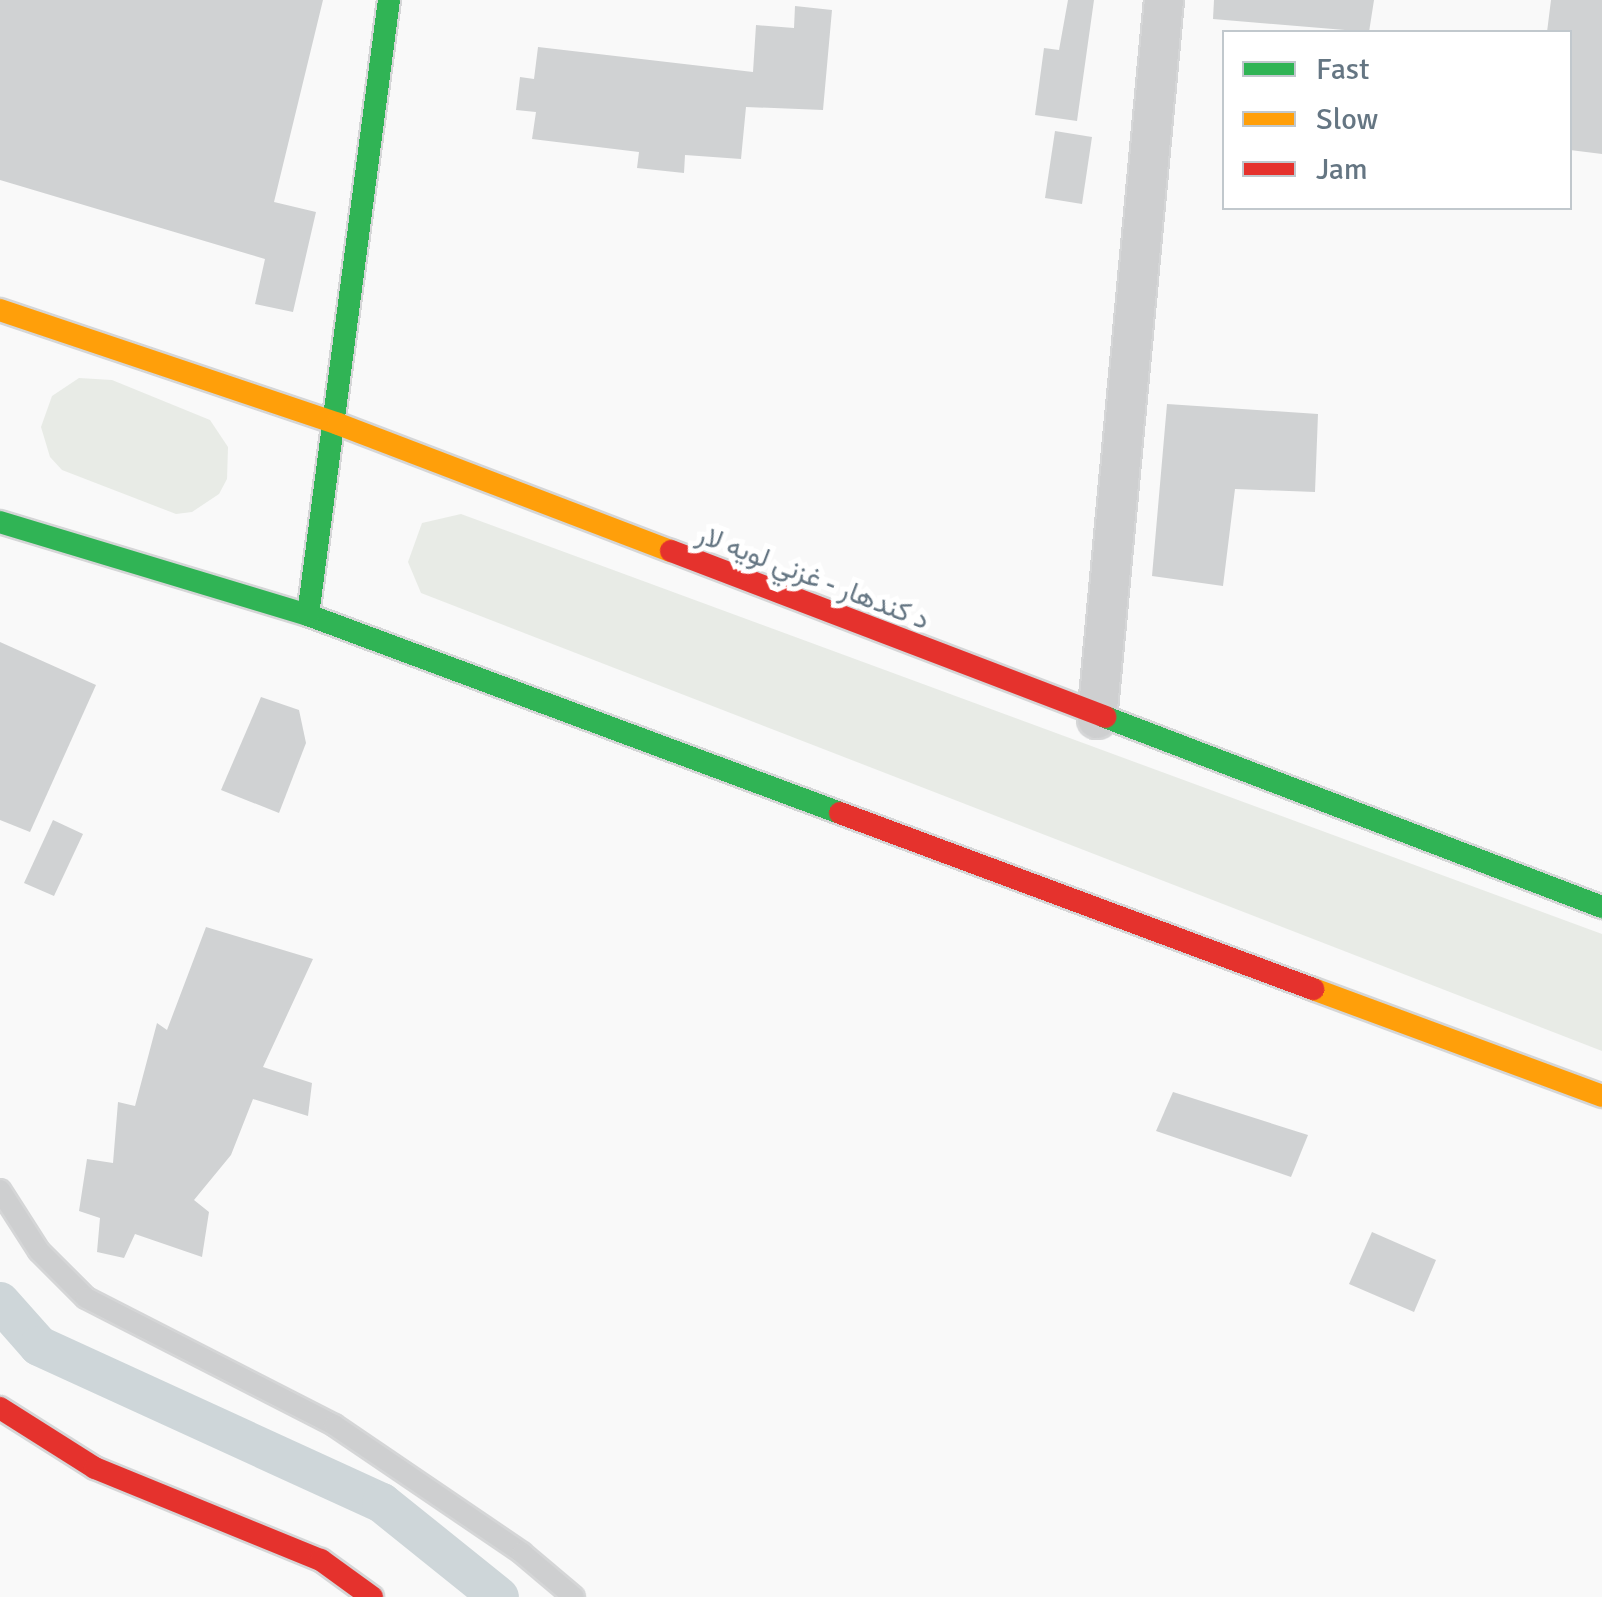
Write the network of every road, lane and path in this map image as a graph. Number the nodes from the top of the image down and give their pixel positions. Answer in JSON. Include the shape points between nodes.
{"nodes":[{"id":1,"x":389,"y":0,"type":"edge"},
{"id":2,"x":1164,"y":0,"type":"edge"},
{"id":3,"x":0,"y":310,"type":"edge"},
{"id":4,"x":42,"y":324,"type":"junction"},
{"id":5,"x":0,"y":334,"type":"edge"},
{"id":6,"x":338,"y":424,"type":"junction"},
{"id":7,"x":0,"y":522,"type":"edge"},
{"id":8,"x":308,"y":614,"type":"junction"},
{"id":9,"x":1097,"y":719,"type":"junction"},
{"id":10,"x":1602,"y":907,"type":"edge"},
{"id":11,"x":1602,"y":1096,"type":"edge"},
{"id":12,"x":0,"y":1190,"type":"edge"},
{"id":13,"x":0,"y":1408,"type":"edge"},
{"id":14,"x":372,"y":1597,"type":"edge"},
{"id":15,"x":574,"y":1597,"type":"edge"}],
"edges":[{"from":1,"to":6,"type":"main road"},
{"from":2,"to":9,"type":"street"},
{"from":3,"to":4,"type":"main road","name":"د کندهار - غزني لويه لار"},
{"from":4,"to":5,"type":"main road"},
{"from":4,"to":6,"type":"main road","name":"د کندهار - غزني لويه لار"},
{"from":6,"to":8,"type":"main road"},
{"from":6,"to":9,"type":"main road","name":"د کندهار - غزني لويه لار"},
{"from":7,"to":8,"type":"main road"},
{"from":8,"to":11,"type":"main road"},
{"from":9,"to":10,"type":"main road","name":"د کندهار - غزني لويه لار"},
{"from":12,"to":15,"type":"lane","via":[[39,1251],[86,1298],[334,1425],[522,1553]]},
{"from":13,"to":14,"type":"main road","via":[[94,1468],[321,1560]]}]}
